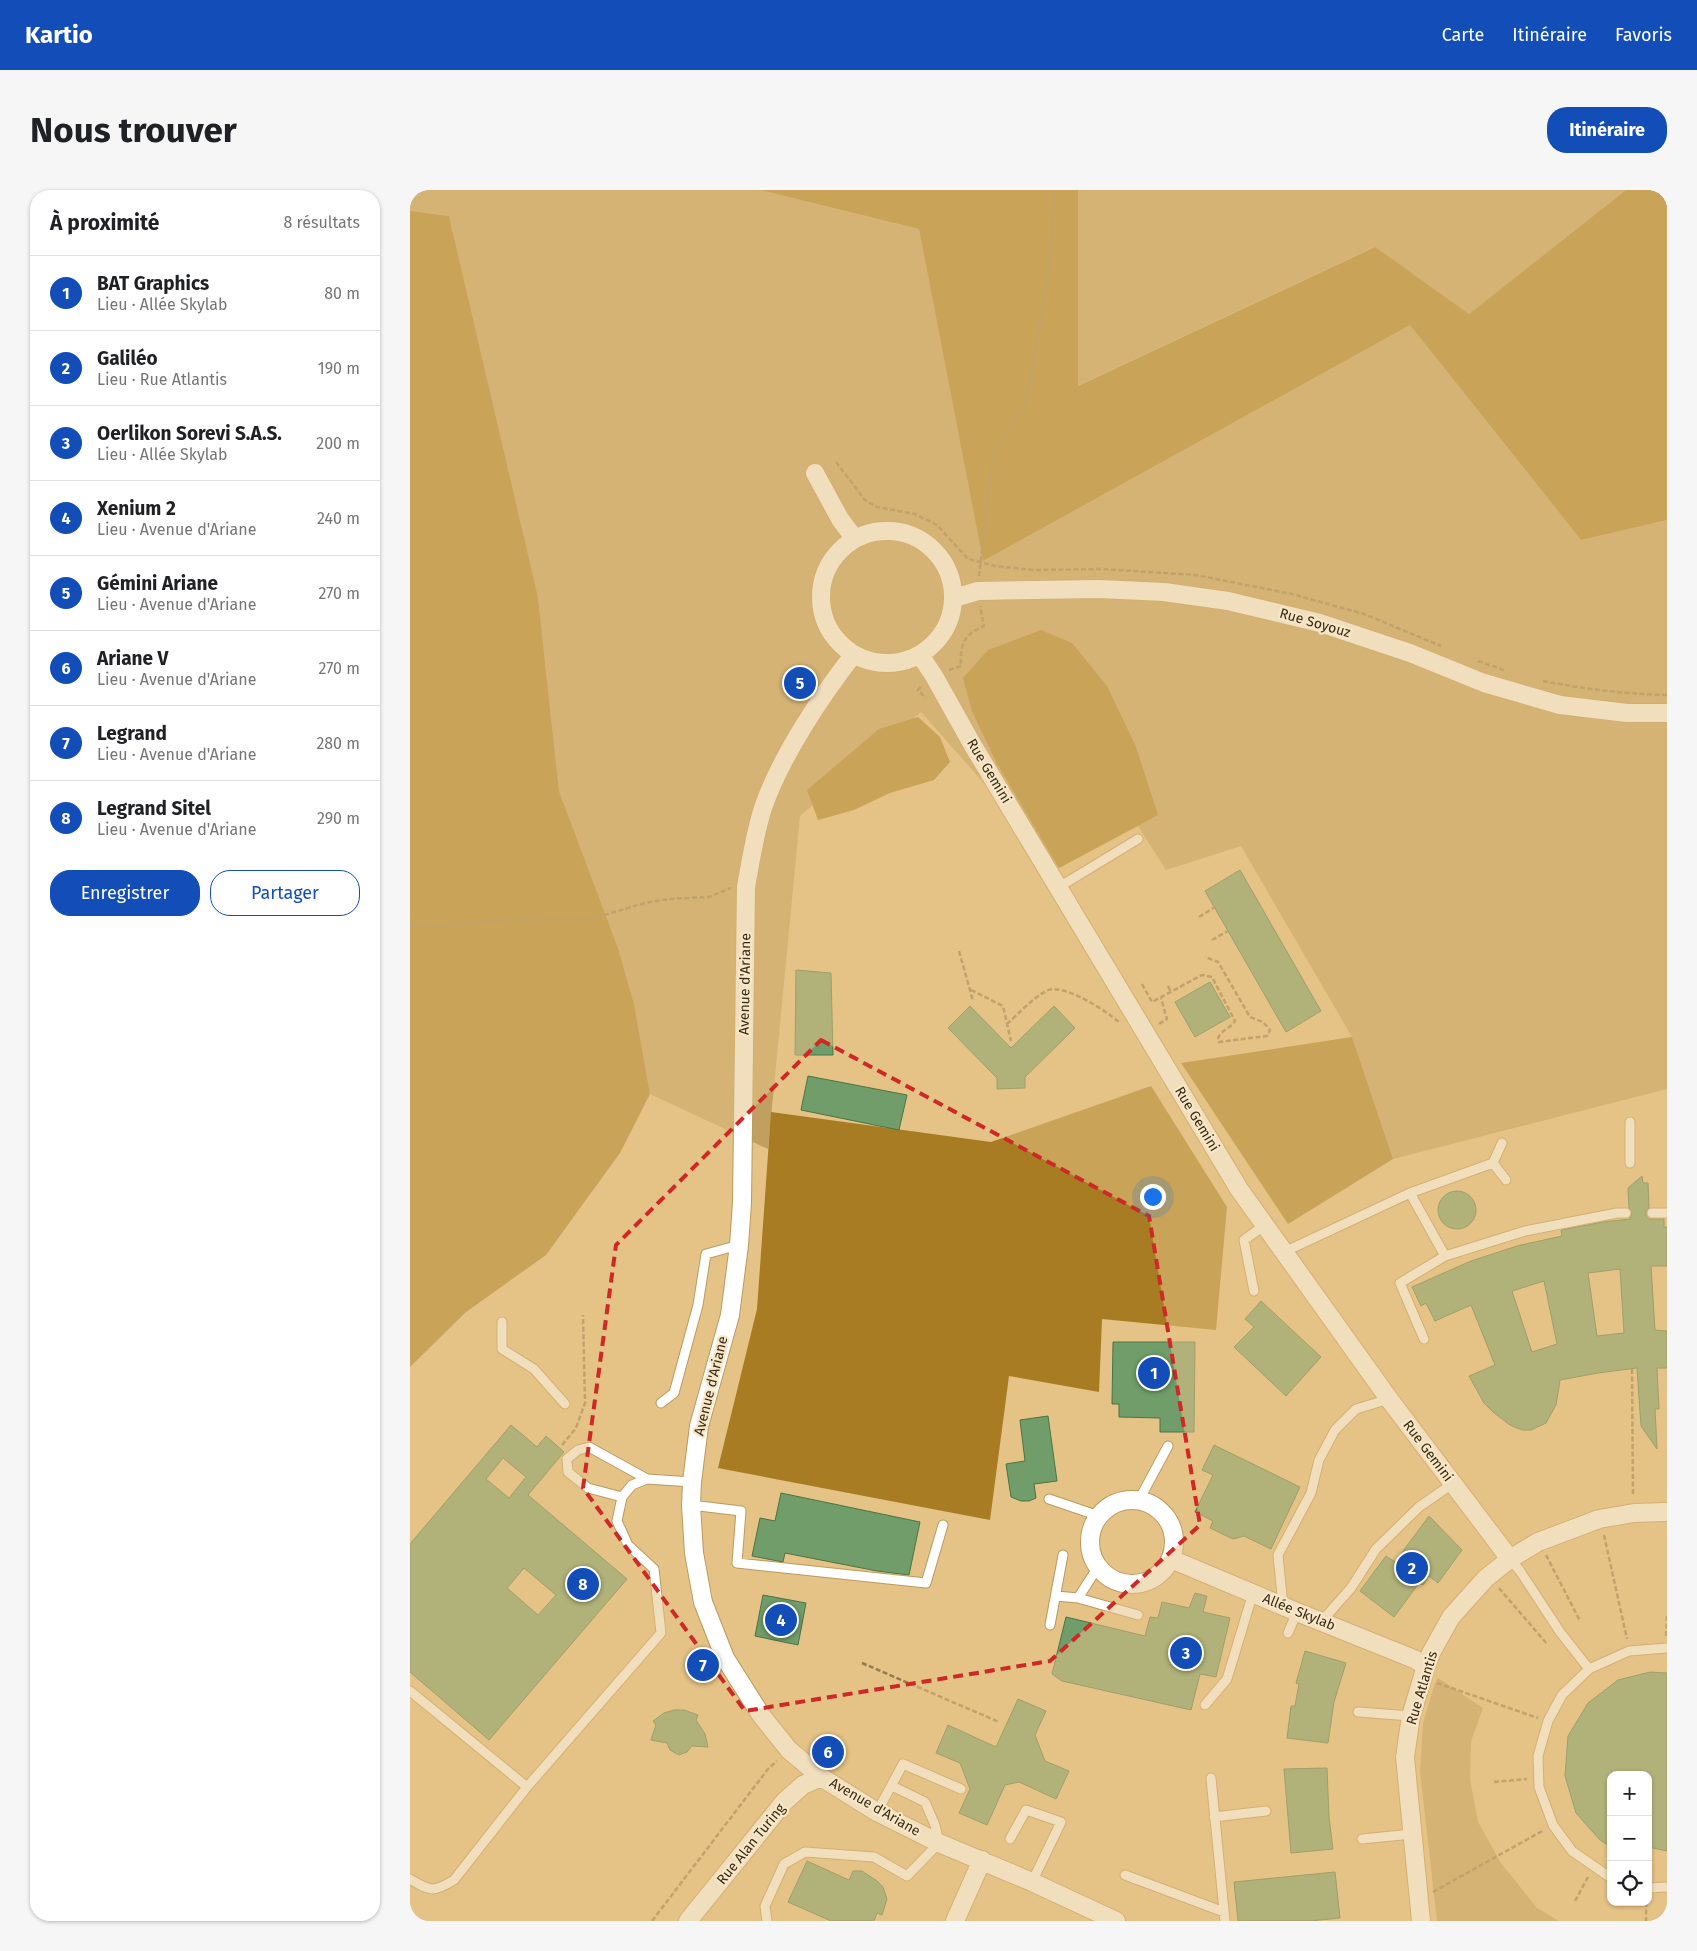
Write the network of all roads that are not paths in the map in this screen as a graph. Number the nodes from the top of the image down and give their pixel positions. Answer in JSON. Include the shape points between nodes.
{"nodes":[{"id":1,"x":815,"y":473,"type":"dead end"},
{"id":2,"x":855,"y":539,"type":"junction"},
{"id":3,"x":954,"y":598,"type":"junction"},
{"id":4,"x":854,"y":654,"type":"junction"},
{"id":5,"x":920,"y":655,"type":"junction"},
{"id":6,"x":1667,"y":713,"type":"edge"},
{"id":7,"x":1138,"y":840,"type":"dead end"},
{"id":8,"x":1059,"y":888,"type":"junction"},
{"id":9,"x":1630,"y":1122,"type":"dead end"},
{"id":10,"x":1502,"y":1143,"type":"dead end"},
{"id":11,"x":1493,"y":1163,"type":"junction"},
{"id":12,"x":1630,"y":1163,"type":"dead end"},
{"id":13,"x":1506,"y":1180,"type":"dead end"},
{"id":14,"x":1410,"y":1193,"type":"junction"},
{"id":15,"x":1667,"y":1212,"type":"edge"},
{"id":16,"x":1626,"y":1213,"type":"dead end"},
{"id":17,"x":1652,"y":1213,"type":"dead end"},
{"id":18,"x":1265,"y":1225,"type":"junction"},
{"id":19,"x":739,"y":1244,"type":"junction"},
{"id":20,"x":1284,"y":1252,"type":"junction"},
{"id":21,"x":1445,"y":1256,"type":"junction"},
{"id":22,"x":1254,"y":1292,"type":"dead end"},
{"id":23,"x":502,"y":1322,"type":"dead end"},
{"id":24,"x":1424,"y":1339,"type":"dead end"},
{"id":25,"x":1389,"y":1399,"type":"junction"},
{"id":26,"x":661,"y":1403,"type":"dead end"},
{"id":27,"x":565,"y":1404,"type":"dead end"},
{"id":28,"x":1168,"y":1446,"type":"dead end"},
{"id":29,"x":647,"y":1479,"type":"junction"},
{"id":30,"x":692,"y":1482,"type":"junction"},
{"id":31,"x":1452,"y":1484,"type":"junction"},
{"id":32,"x":622,"y":1497,"type":"junction"},
{"id":33,"x":1049,"y":1499,"type":"dead end"},
{"id":34,"x":1139,"y":1500,"type":"junction"},
{"id":35,"x":691,"y":1505,"type":"junction"},
{"id":36,"x":1667,"y":1512,"type":"edge"},
{"id":37,"x":1099,"y":1516,"type":"junction"},
{"id":38,"x":943,"y":1525,"type":"dead end"},
{"id":39,"x":1063,"y":1554,"type":"dead end"},
{"id":40,"x":1171,"y":1559,"type":"junction"},
{"id":41,"x":1510,"y":1559,"type":"junction"},
{"id":42,"x":1098,"y":1567,"type":"junction"},
{"id":43,"x":1253,"y":1593,"type":"junction"},
{"id":44,"x":1056,"y":1596,"type":"junction"},
{"id":45,"x":1078,"y":1598,"type":"junction"},
{"id":46,"x":1290,"y":1609,"type":"junction"},
{"id":47,"x":1138,"y":1615,"type":"dead end"},
{"id":48,"x":1321,"y":1622,"type":"junction"},
{"id":49,"x":1050,"y":1625,"type":"dead end"},
{"id":50,"x":1288,"y":1634,"type":"dead end"},
{"id":51,"x":1666,"y":1648,"type":"edge"},
{"id":52,"x":1426,"y":1666,"type":"junction"},
{"id":53,"x":1589,"y":1669,"type":"junction"},
{"id":54,"x":410,"y":1692,"type":"edge"},
{"id":55,"x":1205,"y":1704,"type":"dead end"},
{"id":56,"x":1358,"y":1712,"type":"dead end"},
{"id":57,"x":1411,"y":1716,"type":"junction"},
{"id":58,"x":821,"y":1777,"type":"junction"},
{"id":59,"x":1211,"y":1778,"type":"dead end"},
{"id":60,"x":892,"y":1786,"type":"junction"},
{"id":61,"x":527,"y":1787,"type":"junction"},
{"id":62,"x":961,"y":1789,"type":"dead end"},
{"id":63,"x":1266,"y":1811,"type":"dead end"},
{"id":64,"x":877,"y":1812,"type":"junction"},
{"id":65,"x":1214,"y":1817,"type":"junction"},
{"id":66,"x":1412,"y":1834,"type":"junction"},
{"id":67,"x":1010,"y":1839,"type":"dead end"},
{"id":68,"x":1362,"y":1839,"type":"dead end"},
{"id":69,"x":940,"y":1843,"type":"junction"},
{"id":70,"x":982,"y":1860,"type":"junction"},
{"id":71,"x":1125,"y":1876,"type":"dead end"},
{"id":72,"x":1607,"y":1876,"type":"edge"},
{"id":73,"x":410,"y":1878,"type":"edge"},
{"id":74,"x":1032,"y":1882,"type":"junction"},
{"id":75,"x":1667,"y":1887,"type":"edge"},
{"id":76,"x":1652,"y":1888,"type":"edge"},
{"id":77,"x":1224,"y":1917,"type":"edge"},
{"id":78,"x":688,"y":1921,"type":"edge"},
{"id":79,"x":767,"y":1921,"type":"edge"},
{"id":80,"x":954,"y":1921,"type":"edge"},
{"id":81,"x":1116,"y":1921,"type":"edge"},
{"id":82,"x":1421,"y":1921,"type":"edge"}],
"edges":[{"from":1,"to":2,"type":"street","via":[[840,520]]},
{"from":2,"to":3,"type":"street","via":[[889,531],[922,540],[946,565]]},
{"from":2,"to":4,"type":"street","via":[[831,563],[821,596],[830,630]]},
{"from":3,"to":5,"type":"street","via":[[944,631]]},
{"from":3,"to":6,"type":"street","name":"Rue Soyouz","via":[[978,591],[1099,589],[1164,592],[1228,601],[1320,623],[1410,653],[1484,683],[1560,705],[1627,713]]},
{"from":4,"to":5,"type":"street","via":[[887,663],[899,663]]},
{"from":4,"to":19,"type":"street","name":"Avenue d'Ariane","via":[[827,691],[783,764],[764,805],[746,887]]},
{"from":5,"to":8,"type":"street","name":"Rue Gemini"},
{"from":7,"to":8,"type":"lane"},
{"from":8,"to":18,"type":"street","name":"Rue Gemini","via":[[1239,1189]]},
{"from":9,"to":12,"type":"lane"},
{"from":10,"to":11,"type":"lane"},
{"from":11,"to":13,"type":"lane"},
{"from":11,"to":14,"type":"lane"},
{"from":14,"to":20,"type":"lane"},
{"from":14,"to":21,"type":"lane"},
{"from":15,"to":17,"type":"lane"},
{"from":16,"to":21,"type":"lane","via":[[1525,1231]]},
{"from":18,"to":20,"type":"street","name":"Rue Gemini"},
{"from":18,"to":22,"type":"lane","via":[[1244,1240]]},
{"from":19,"to":26,"type":"lane","via":[[706,1254],[698,1305],[674,1393]]},
{"from":19,"to":30,"type":"street","name":"Avenue d'Ariane","via":[[730,1315],[700,1426]]},
{"from":20,"to":25,"type":"street","name":"Rue Gemini"},
{"from":21,"to":24,"type":"lane","via":[[1400,1283]]},
{"from":23,"to":27,"type":"lane","via":[[502,1349],[534,1369]]},
{"from":25,"to":31,"type":"street","name":"Rue Gemini"},
{"from":25,"to":46,"type":"lane","via":[[1356,1409],[1335,1430],[1319,1460],[1311,1493],[1278,1555]]},
{"from":28,"to":34,"type":"lane"},
{"from":29,"to":30,"type":"lane"},
{"from":29,"to":32,"type":"lane","via":[[632,1485]]},
{"from":29,"to":32,"type":"lane","via":[[590,1447],[578,1450],[567,1459],[568,1472],[588,1488]]},
{"from":30,"to":35,"type":"street","name":"Avenue d'Ariane"},
{"from":31,"to":41,"type":"street","name":"Rue Gemini"},
{"from":31,"to":48,"type":"lane","via":[[1420,1507],[1376,1549],[1351,1588]]},
{"from":32,"to":61,"type":"lane","via":[[617,1521],[628,1546],[654,1569],[661,1633]]},
{"from":33,"to":37,"type":"lane"},
{"from":34,"to":37,"type":"street","via":[[1110,1506]]},
{"from":34,"to":40,"type":"street","via":[[1151,1504],[1169,1521],[1174,1533]]},
{"from":35,"to":38,"type":"lane","via":[[741,1511],[736,1563],[926,1583]]},
{"from":35,"to":58,"type":"street","name":"Avenue d'Ariane","via":[[694,1553],[703,1602],[725,1658],[761,1715],[790,1750]]},
{"from":36,"to":41,"type":"street","name":"Rue Atlantis","via":[[1599,1519],[1538,1542]]},
{"from":37,"to":42,"type":"street","via":[[1092,1528],[1090,1541]]},
{"from":39,"to":44,"type":"lane"},
{"from":40,"to":42,"type":"street","via":[[1165,1570],[1144,1584],[1118,1583]]},
{"from":40,"to":43,"type":"street","name":"Allée Skylab"},
{"from":41,"to":52,"type":"street","name":"Rue Atlantis","via":[[1486,1578],[1451,1617]]},
{"from":41,"to":53,"type":"lane"},
{"from":42,"to":45,"type":"lane"},
{"from":43,"to":46,"type":"street","name":"Allée Skylab"},
{"from":43,"to":55,"type":"lane","via":[[1227,1679]]},
{"from":44,"to":45,"type":"lane"},
{"from":44,"to":49,"type":"lane"},
{"from":45,"to":47,"type":"lane"},
{"from":46,"to":48,"type":"street","name":"Allée Skylab"},
{"from":46,"to":50,"type":"lane"},
{"from":48,"to":52,"type":"street","name":"Allée Skylab"},
{"from":51,"to":53,"type":"lane","via":[[1629,1651]]},
{"from":52,"to":57,"type":"street","name":"Rue Atlantis"},
{"from":53,"to":72,"type":"lane","via":[[1562,1695],[1548,1721],[1538,1756],[1539,1787],[1553,1825],[1572,1852]]},
{"from":54,"to":61,"type":"lane"},
{"from":56,"to":57,"type":"lane"},
{"from":57,"to":66,"type":"street","name":"Rue Atlantis","via":[[1404,1757]]},
{"from":58,"to":64,"type":"street","name":"Avenue d'Ariane"},
{"from":58,"to":78,"type":"street","name":"Rue Alan Turing","via":[[803,1785],[784,1802]]},
{"from":59,"to":65,"type":"lane"},
{"from":60,"to":62,"type":"lane","via":[[903,1764]]},
{"from":60,"to":64,"type":"lane"},
{"from":60,"to":69,"type":"lane","via":[[925,1802]]},
{"from":61,"to":73,"type":"lane","via":[[454,1880],[438,1890],[426,1889]]},
{"from":63,"to":65,"type":"lane"},
{"from":64,"to":69,"type":"street","name":"Avenue d'Ariane"},
{"from":65,"to":77,"type":"lane"},
{"from":66,"to":68,"type":"lane"},
{"from":66,"to":82,"type":"street","name":"Rue Atlantis"},
{"from":67,"to":74,"type":"lane","via":[[1026,1810],[1061,1822]]},
{"from":69,"to":70,"type":"street","name":"Avenue d'Ariane"},
{"from":69,"to":79,"type":"lane","via":[[907,1876],[874,1857],[806,1852],[784,1864],[765,1906]]},
{"from":70,"to":74,"type":"street","name":"Avenue d'Ariane"},
{"from":70,"to":80,"type":"street"},
{"from":71,"to":77,"type":"lane"},
{"from":74,"to":81,"type":"street","name":"Avenue d'Ariane"},
{"from":75,"to":76,"type":"lane"}]}
